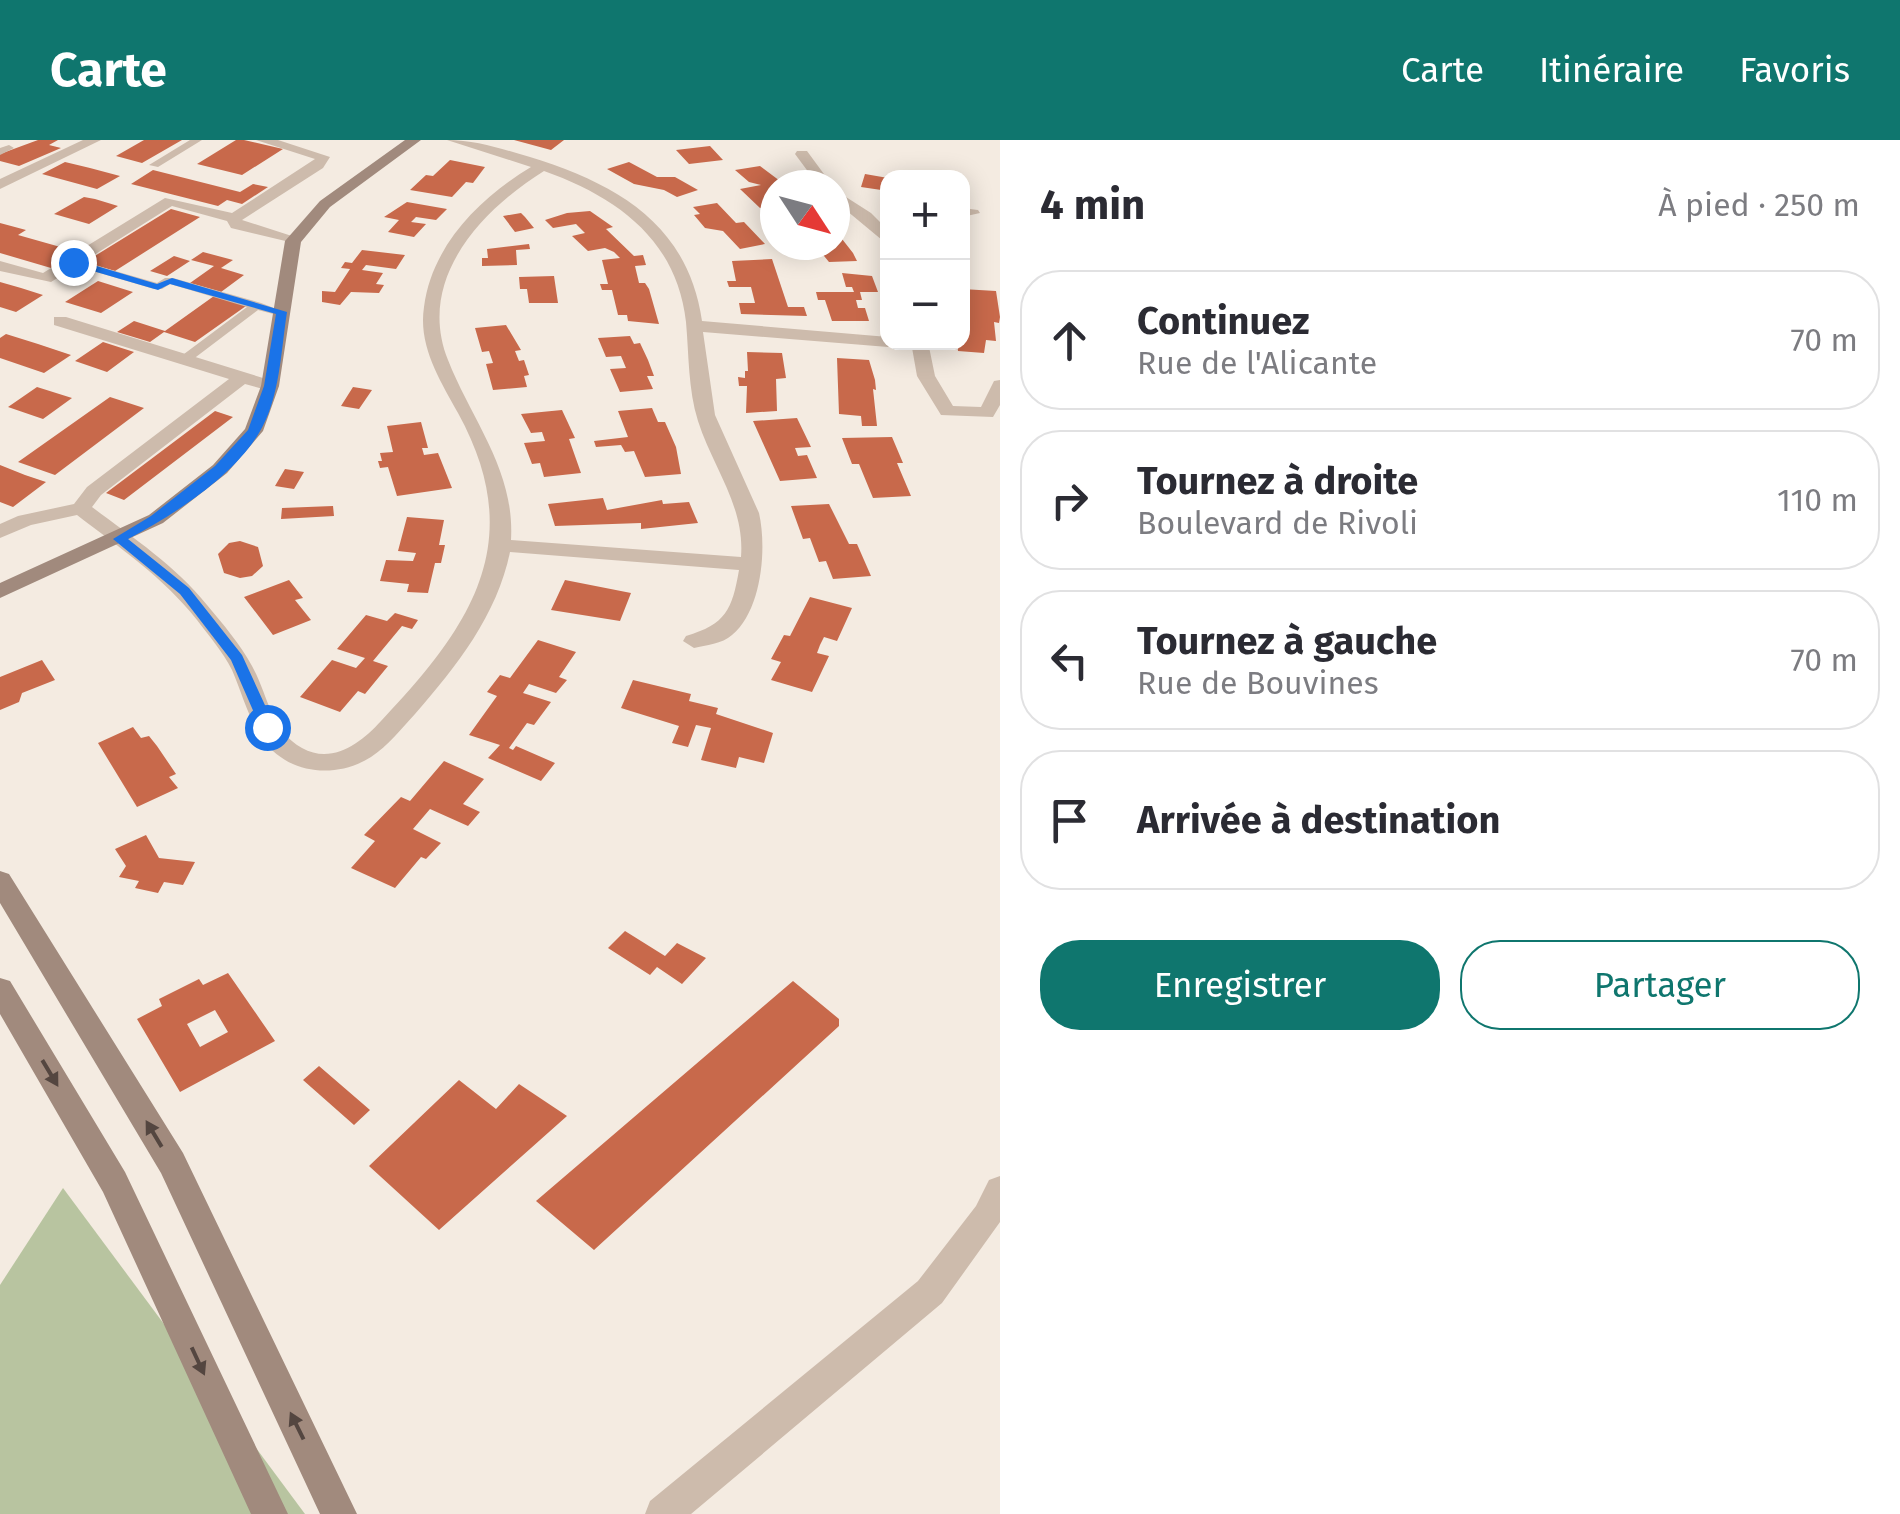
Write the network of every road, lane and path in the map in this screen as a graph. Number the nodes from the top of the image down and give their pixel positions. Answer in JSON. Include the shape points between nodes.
{"nodes":[{"id":1,"x":94,"y":140,"type":"edge"},
{"id":2,"x":197,"y":140,"type":"edge"},
{"id":3,"x":263,"y":140,"type":"edge"},
{"id":4,"x":414,"y":140,"type":"edge"},
{"id":5,"x":454,"y":140,"type":"edge"},
{"id":6,"x":802,"y":154,"type":"dead end"},
{"id":7,"x":154,"y":165,"type":"dead end"},
{"id":8,"x":541,"y":166,"type":"junction"},
{"id":9,"x":813,"y":170,"type":"edge"},
{"id":10,"x":0,"y":185,"type":"edge"},
{"id":11,"x":850,"y":205,"type":"edge"},
{"id":12,"x":880,"y":215,"type":"edge"},
{"id":13,"x":866,"y":216,"type":"junction"},
{"id":14,"x":234,"y":218,"type":"junction"},
{"id":15,"x":880,"y":231,"type":"edge"},
{"id":16,"x":293,"y":241,"type":"junction"},
{"id":17,"x":73,"y":262,"type":"junction"},
{"id":18,"x":0,"y":266,"type":"edge"},
{"id":19,"x":257,"y":306,"type":"junction"},
{"id":20,"x":281,"y":312,"type":"junction"},
{"id":21,"x":60,"y":322,"type":"dead end"},
{"id":22,"x":698,"y":326,"type":"junction"},
{"id":23,"x":880,"y":341,"type":"edge"},
{"id":24,"x":920,"y":350,"type":"edge"},
{"id":25,"x":184,"y":360,"type":"junction"},
{"id":26,"x":242,"y":378,"type":"junction"},
{"id":27,"x":1000,"y":385,"type":"edge"},
{"id":28,"x":270,"y":386,"type":"junction"},
{"id":29,"x":82,"y":508,"type":"junction"},
{"id":30,"x":0,"y":532,"type":"edge"},
{"id":31,"x":119,"y":539,"type":"junction"},
{"id":32,"x":502,"y":544,"type":"junction"},
{"id":33,"x":750,"y":564,"type":"junction"},
{"id":34,"x":0,"y":591,"type":"edge"},
{"id":35,"x":694,"y":641,"type":"dead end"},
{"id":36,"x":0,"y":880,"type":"edge"},
{"id":37,"x":0,"y":989,"type":"edge"},
{"id":38,"x":1000,"y":1190,"type":"edge"},
{"id":39,"x":270,"y":1514,"type":"edge"},
{"id":40,"x":340,"y":1514,"type":"edge"},
{"id":41,"x":663,"y":1514,"type":"edge"}],
"edges":[{"from":1,"to":10,"type":"street"},
{"from":2,"to":7,"type":"lane"},
{"from":3,"to":14,"type":"street","via":[[322,157]]},
{"from":4,"to":16,"type":"street","via":[[325,204]]},
{"from":5,"to":8,"type":"street"},
{"from":6,"to":9,"type":"street"},
{"from":8,"to":22,"type":"street","via":[[595,188],[661,237],[680,267]]},
{"from":8,"to":32,"type":"street","via":[[511,184],[459,239],[439,273],[431,306],[430,334],[442,367],[483,442]]},
{"from":11,"to":13,"type":"street"},
{"from":12,"to":13,"type":"street"},
{"from":13,"to":15,"type":"street"},
{"from":14,"to":16,"type":"street","via":[[236,225]]},
{"from":14,"to":17,"type":"street","via":[[170,202]]},
{"from":16,"to":20,"type":"street"},
{"from":17,"to":18,"type":"street","via":[[45,279]]},
{"from":17,"to":19,"type":"lane"},
{"from":19,"to":20,"type":"lane"},
{"from":19,"to":25,"type":"lane"},
{"from":20,"to":28,"type":"street"},
{"from":21,"to":25,"type":"street"},
{"from":22,"to":23,"type":"street"},
{"from":22,"to":33,"type":"street","via":[[702,398],[750,518]]},
{"from":24,"to":27,"type":"street","via":[[926,376],[947,411],[987,413]]},
{"from":25,"to":26,"type":"street"},
{"from":26,"to":28,"type":"street"},
{"from":26,"to":29,"type":"street","via":[[94,491]]},
{"from":28,"to":31,"type":"street","via":[[254,431],[220,468]]},
{"from":29,"to":30,"type":"street"},
{"from":29,"to":31,"type":"street"},
{"from":31,"to":32,"type":"street","via":[[184,591],[237,659],[267,727],[286,750],[318,766],[356,756],[379,739],[446,660],[487,596]]},
{"from":31,"to":34,"type":"street"},
{"from":32,"to":33,"type":"street"},
{"from":33,"to":35,"type":"street","via":[[742,605],[723,632]]},
{"from":40,"to":36,"type":"street","one_way":true,"via":[[172,1163]]},
{"from":37,"to":39,"type":"street","one_way":true,"via":[[114,1182]]},
{"from":38,"to":41,"type":"street","via":[[930,1292]]}]}
